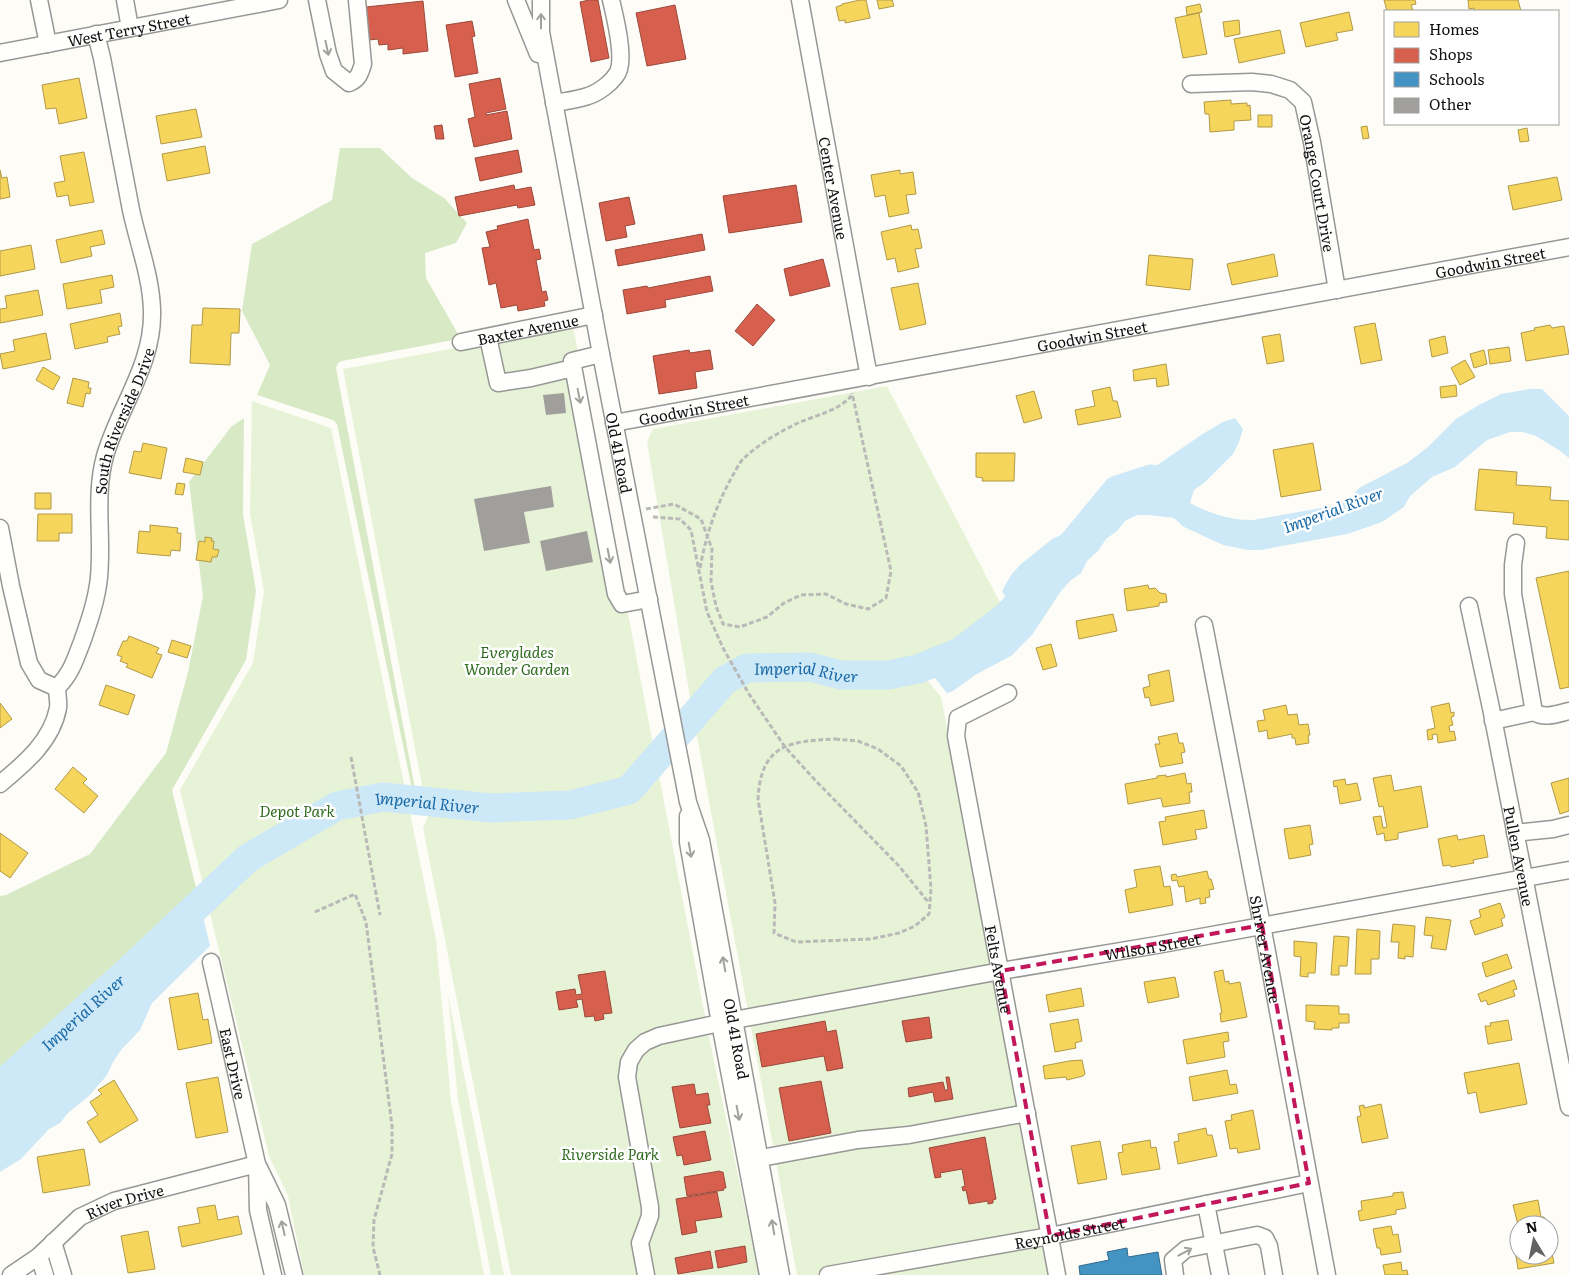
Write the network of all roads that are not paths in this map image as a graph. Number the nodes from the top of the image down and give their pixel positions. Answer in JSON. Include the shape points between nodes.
{"nodes":[{"id":1,"x":39,"y":0,"type":"edge"},
{"id":2,"x":125,"y":0,"type":"edge"},
{"id":3,"x":280,"y":0,"type":"edge"},
{"id":4,"x":318,"y":0,"type":"edge"},
{"id":5,"x":357,"y":0,"type":"edge"},
{"id":6,"x":516,"y":0,"type":"edge"},
{"id":7,"x":541,"y":0,"type":"edge"},
{"id":8,"x":611,"y":0,"type":"edge"},
{"id":9,"x":800,"y":0,"type":"edge"},
{"id":10,"x":264,"y":2,"type":"edge"},
{"id":11,"x":130,"y":28,"type":"junction"},
{"id":12,"x":96,"y":34,"type":"junction"},
{"id":13,"x":48,"y":44,"type":"junction"},
{"id":14,"x":0,"y":53,"type":"edge"},
{"id":15,"x":1191,"y":84,"type":"dead end"},
{"id":16,"x":554,"y":103,"type":"junction"},
{"id":17,"x":1569,"y":247,"type":"edge"},
{"id":18,"x":1338,"y":290,"type":"junction"},
{"id":19,"x":594,"y":316,"type":"junction"},
{"id":20,"x":488,"y":337,"type":"junction"},
{"id":21,"x":461,"y":342,"type":"dead end"},
{"id":22,"x":601,"y":354,"type":"junction"},
{"id":23,"x":573,"y":368,"type":"junction"},
{"id":24,"x":869,"y":377,"type":"junction"},
{"id":25,"x":614,"y":422,"type":"junction"},
{"id":26,"x":0,"y":528,"type":"edge"},
{"id":27,"x":1516,"y":543,"type":"dead end"},
{"id":28,"x":649,"y":599,"type":"junction"},
{"id":29,"x":1469,"y":606,"type":"dead end"},
{"id":30,"x":1204,"y":625,"type":"dead end"},
{"id":31,"x":57,"y":688,"type":"junction"},
{"id":32,"x":1008,"y":693,"type":"dead end"},
{"id":33,"x":1569,"y":711,"type":"edge"},
{"id":34,"x":1534,"y":712,"type":"junction"},
{"id":35,"x":1493,"y":721,"type":"junction"},
{"id":36,"x":0,"y":784,"type":"edge"},
{"id":37,"x":1569,"y":825,"type":"edge"},
{"id":38,"x":1515,"y":834,"type":"junction"},
{"id":39,"x":1569,"y":870,"type":"edge"},
{"id":40,"x":1523,"y":878,"type":"junction"},
{"id":41,"x":1262,"y":925,"type":"junction"},
{"id":42,"x":211,"y":962,"type":"dead end"},
{"id":43,"x":1001,"y":971,"type":"junction"},
{"id":44,"x":727,"y":1022,"type":"junction"},
{"id":45,"x":1569,"y":1107,"type":"edge"},
{"id":46,"x":1027,"y":1113,"type":"junction"},
{"id":47,"x":761,"y":1158,"type":"junction"},
{"id":48,"x":257,"y":1164,"type":"junction"},
{"id":49,"x":1309,"y":1184,"type":"junction"},
{"id":50,"x":1206,"y":1204,"type":"junction"},
{"id":51,"x":1050,"y":1236,"type":"junction"},
{"id":52,"x":53,"y":1242,"type":"junction"},
{"id":53,"x":1214,"y":1243,"type":"junction"},
{"id":54,"x":39,"y":1256,"type":"junction"},
{"id":55,"x":11,"y":1275,"type":"edge"},
{"id":56,"x":44,"y":1275,"type":"edge"},
{"id":57,"x":63,"y":1275,"type":"edge"},
{"id":58,"x":273,"y":1275,"type":"edge"},
{"id":59,"x":294,"y":1275,"type":"edge"},
{"id":60,"x":646,"y":1275,"type":"edge"},
{"id":61,"x":768,"y":1275,"type":"edge"},
{"id":62,"x":781,"y":1275,"type":"edge"},
{"id":63,"x":828,"y":1275,"type":"edge"},
{"id":64,"x":1058,"y":1275,"type":"edge"},
{"id":65,"x":1175,"y":1275,"type":"edge"},
{"id":66,"x":1220,"y":1275,"type":"edge"},
{"id":67,"x":1274,"y":1275,"type":"edge"},
{"id":68,"x":1327,"y":1275,"type":"edge"}],
"edges":[{"from":1,"to":13,"type":"street"},
{"from":2,"to":11,"type":"street"},
{"from":3,"to":10,"type":"street","name":"West Terry Street"},
{"from":4,"to":5,"type":"street","one_way":true,"via":[[334,71],[350,82],[356,80],[363,64]]},
{"from":6,"to":16,"type":"street","name":"Old 41 Road"},
{"from":16,"to":7,"type":"street","name":"Old 41 Road","one_way":true,"via":[[541,32]]},
{"from":8,"to":16,"type":"street","via":[[620,44],[618,72],[589,96]]},
{"from":9,"to":24,"type":"street","name":"Center Avenue"},
{"from":10,"to":11,"type":"street","name":"West Terry Street"},
{"from":11,"to":12,"type":"street","name":"West Terry Street"},
{"from":12,"to":13,"type":"street","name":"West Terry Street"},
{"from":12,"to":31,"type":"street","name":"South Riverside Drive","via":[[148,276],[152,312],[146,352],[101,473],[96,594],[69,676]]},
{"from":13,"to":14,"type":"street","name":"West Terry Street"},
{"from":15,"to":18,"type":"street","name":"Orange Court Drive","via":[[1271,84],[1290,90],[1303,102]]},
{"from":16,"to":19,"type":"street","name":"Old 41 Road"},
{"from":17,"to":18,"type":"street","name":"Goodwin Street"},
{"from":18,"to":24,"type":"street","name":"Goodwin Street"},
{"from":19,"to":20,"type":"street","name":"Baxter Avenue"},
{"from":19,"to":22,"type":"street","name":"Old 41 Road"},
{"from":20,"to":21,"type":"street","name":"Baxter Avenue"},
{"from":20,"to":23,"type":"street","via":[[498,382]]},
{"from":22,"to":23,"type":"street","via":[[572,361]]},
{"from":22,"to":25,"type":"street","name":"Old 41 Road"},
{"from":23,"to":28,"type":"street","one_way":true,"via":[[616,594],[622,604]]},
{"from":24,"to":25,"type":"street","name":"Goodwin Street","via":[[851,387]]},
{"from":25,"to":28,"type":"street","name":"Old 41 Road"},
{"from":26,"to":31,"type":"street","via":[[28,663],[39,680]]},
{"from":27,"to":34,"type":"street","via":[[1513,594]]},
{"from":28,"to":44,"type":"street","name":"Old 41 Road","via":[[688,802],[701,840]]},
{"from":29,"to":35,"type":"street","name":"Pullen Avenue"},
{"from":30,"to":41,"type":"street","name":"Shriver Avenue"},
{"from":31,"to":36,"type":"street","via":[[58,707],[44,741]]},
{"from":32,"to":43,"type":"street","name":"Felts Avenue","via":[[958,718],[956,736]]},
{"from":33,"to":34,"type":"street","via":[[1546,716]]},
{"from":34,"to":35,"type":"street"},
{"from":35,"to":38,"type":"street","name":"Pullen Avenue"},
{"from":37,"to":38,"type":"street"},
{"from":38,"to":40,"type":"street","name":"Pullen Avenue"},
{"from":39,"to":40,"type":"street","name":"Wilson Street"},
{"from":40,"to":41,"type":"street","name":"Wilson Street"},
{"from":40,"to":45,"type":"street","name":"Pullen Avenue"},
{"from":41,"to":43,"type":"street","name":"Wilson Street"},
{"from":41,"to":49,"type":"street","name":"Shriver Avenue"},
{"from":42,"to":48,"type":"street","name":"East Drive"},
{"from":43,"to":44,"type":"street","name":"Wilson Street"},
{"from":43,"to":46,"type":"street","name":"Felts Avenue"},
{"from":44,"to":47,"type":"street","name":"Old 41 Road"},
{"from":44,"to":60,"type":"street","name":"Wilson Street","via":[[659,1036],[645,1042],[629,1062],[627,1078],[650,1208],[640,1244]]},
{"from":44,"to":61,"type":"street","name":"Old 41 Road","one_way":true},
{"from":46,"to":47,"type":"street"},
{"from":46,"to":51,"type":"street","name":"Felts Avenue"},
{"from":62,"to":47,"type":"street","name":"Old 41 Road","one_way":true},
{"from":48,"to":52,"type":"street","name":"River Drive","via":[[114,1201],[80,1217]]},
{"from":48,"to":58,"type":"street","name":"East Drive","via":[[258,1210]]},
{"from":59,"to":48,"type":"street","name":"East Drive","one_way":true,"via":[[277,1205]]},
{"from":49,"to":50,"type":"street","name":"Reynolds Street"},
{"from":49,"to":68,"type":"street","name":"Shriver Avenue"},
{"from":50,"to":51,"type":"street","name":"Reynolds Street"},
{"from":50,"to":53,"type":"street"},
{"from":51,"to":63,"type":"street","name":"Reynolds Street"},
{"from":51,"to":64,"type":"street","name":"Felts Avenue"},
{"from":52,"to":54,"type":"street","name":"River Drive"},
{"from":52,"to":57,"type":"street"},
{"from":65,"to":53,"type":"street","one_way":true,"via":[[1173,1260],[1179,1254],[1186,1249]]},
{"from":53,"to":66,"type":"street"},
{"from":53,"to":67,"type":"street","via":[[1257,1235],[1265,1238]]},
{"from":54,"to":55,"type":"street","name":"River Drive"},
{"from":54,"to":56,"type":"street"}]}
